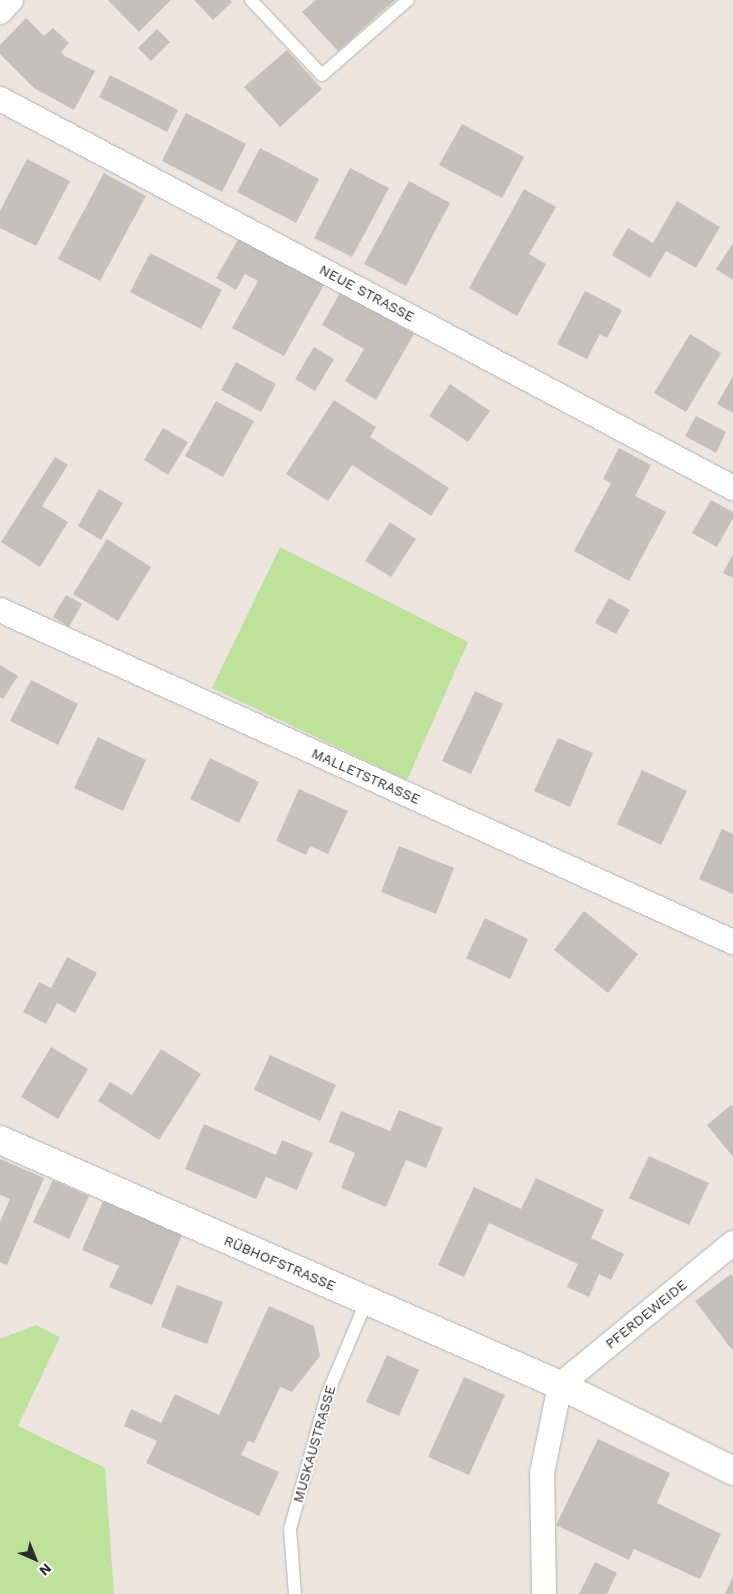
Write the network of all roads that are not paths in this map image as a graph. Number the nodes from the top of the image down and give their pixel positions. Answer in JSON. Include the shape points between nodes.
{"nodes":[{"id":1,"x":11,"y":0,"type":"edge"},
{"id":2,"x":251,"y":0,"type":"edge"},
{"id":3,"x":408,"y":0,"type":"edge"},
{"id":4,"x":0,"y":12,"type":"edge"},
{"id":5,"x":0,"y":98,"type":"edge"},
{"id":6,"x":733,"y":488,"type":"edge"},
{"id":7,"x":0,"y":610,"type":"edge"},
{"id":8,"x":733,"y":942,"type":"edge"},
{"id":9,"x":0,"y":1140,"type":"edge"},
{"id":10,"x":733,"y":1243,"type":"edge"},
{"id":11,"x":367,"y":1300,"type":"junction"},
{"id":12,"x":560,"y":1385,"type":"junction"},
{"id":13,"x":733,"y":1471,"type":"edge"},
{"id":14,"x":295,"y":1594,"type":"edge"},
{"id":15,"x":544,"y":1594,"type":"edge"}],
"edges":[{"from":1,"to":4,"type":"street"},
{"from":2,"to":3,"type":"lane","via":[[322,76]]},
{"from":5,"to":6,"type":"street","name":"NEUE STRASSE"},
{"from":7,"to":8,"type":"street","name":"MALLETSTRASSE"},
{"from":9,"to":11,"type":"street","name":"RÜBHOFSTRASSE"},
{"from":10,"to":12,"type":"street","name":"PFERDEWEIDE"},
{"from":11,"to":12,"type":"street","name":"RÜBHOFSTRASSE"},
{"from":11,"to":14,"type":"lane","name":"MUSKAUSTRASSE","via":[[326,1395],[290,1529]]},
{"from":12,"to":13,"type":"street","name":"RÜBHOFSTRASSE"},
{"from":12,"to":15,"type":"street","via":[[542,1473]]}]}
